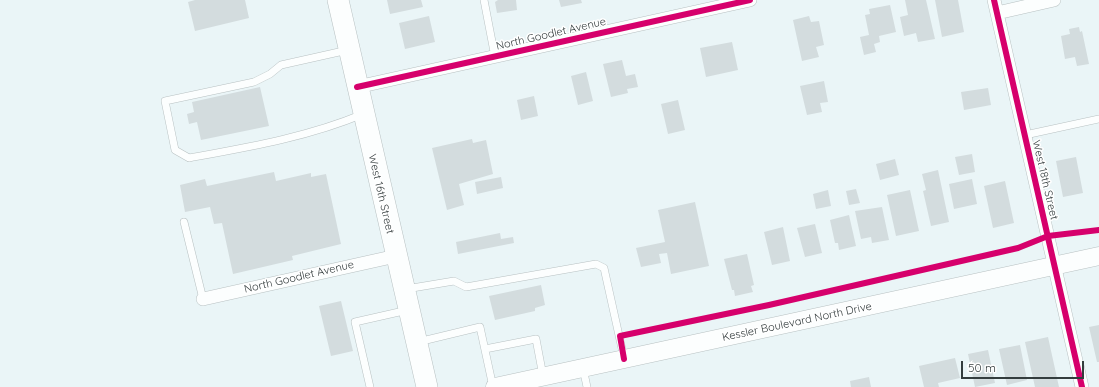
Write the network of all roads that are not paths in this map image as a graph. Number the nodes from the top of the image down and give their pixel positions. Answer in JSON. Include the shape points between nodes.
{"nodes":[{"id":1,"x":338,"y":0,"type":"edge"},
{"id":2,"x":484,"y":0,"type":"edge"},
{"id":3,"x":750,"y":0,"type":"edge"},
{"id":4,"x":1054,"y":0,"type":"edge"},
{"id":5,"x":995,"y":6,"type":"edge"},
{"id":6,"x":349,"y":50,"type":"junction"},
{"id":7,"x":495,"y":57,"type":"junction"},
{"id":8,"x":357,"y":88,"type":"junction"},
{"id":9,"x":364,"y":114,"type":"junction"},
{"id":10,"x":1099,"y":118,"type":"edge"},
{"id":11,"x":1025,"y":135,"type":"junction"},
{"id":12,"x":184,"y":222,"type":"dead end"},
{"id":13,"x":396,"y":256,"type":"junction"},
{"id":14,"x":1099,"y":256,"type":"edge"},
{"id":15,"x":1054,"y":266,"type":"junction"},
{"id":16,"x":404,"y":289,"type":"junction"},
{"id":17,"x":203,"y":299,"type":"joint"},
{"id":18,"x":409,"y":310,"type":"junction"},
{"id":19,"x":416,"y":342,"type":"junction"},
{"id":20,"x":485,"y":349,"type":"junction"},
{"id":21,"x":624,"y":359,"type":"junction"},
{"id":22,"x":583,"y":368,"type":"junction"},
{"id":23,"x":543,"y":376,"type":"junction"},
{"id":24,"x":370,"y":387,"type":"edge"},
{"id":25,"x":427,"y":387,"type":"edge"},
{"id":26,"x":494,"y":387,"type":"edge"},
{"id":27,"x":587,"y":387,"type":"edge"},
{"id":28,"x":1082,"y":387,"type":"edge"}],
"edges":[{"from":1,"to":6,"type":"main road","name":"West 16th Street"},
{"from":2,"to":7,"type":"lane"},
{"from":3,"to":7,"type":"street","name":"North Goodlet Avenue"},
{"from":4,"to":5,"type":"street"},
{"from":5,"to":11,"type":"street","name":"West 18th Street"},
{"from":6,"to":8,"type":"main road","name":"West 16th Street"},
{"from":6,"to":9,"type":"lane","via":[[282,65],[254,82],[165,101],[176,150],[190,158],[330,128]]},
{"from":7,"to":8,"type":"street","name":"North Goodlet Avenue"},
{"from":8,"to":9,"type":"main road","name":"West 16th Street"},
{"from":9,"to":13,"type":"main road","name":"West 16th Street"},
{"from":10,"to":11,"type":"lane"},
{"from":11,"to":15,"type":"street","name":"West 18th Street"},
{"from":12,"to":17,"type":"lane"},
{"from":13,"to":16,"type":"main road","name":"West 16th Street"},
{"from":13,"to":17,"type":"street","name":"North Goodlet Avenue"},
{"from":14,"to":15,"type":"main road","name":"Kessler Boulevard North Drive"},
{"from":15,"to":21,"type":"main road","name":"Kessler Boulevard North Drive"},
{"from":15,"to":28,"type":"street","name":"West 18th Street"},
{"from":16,"to":18,"type":"main road","name":"West 16th Street"},
{"from":16,"to":21,"type":"lane","via":[[454,281],[466,287],[596,264],[604,268]]},
{"from":18,"to":19,"type":"main road","name":"West 16th Street"},
{"from":18,"to":24,"type":"lane","via":[[355,322]]},
{"from":19,"to":20,"type":"lane","via":[[480,327]]},
{"from":19,"to":25,"type":"main road","name":"West 16th Street"},
{"from":20,"to":23,"type":"lane","via":[[536,339]]},
{"from":20,"to":26,"type":"lane"},
{"from":21,"to":22,"type":"main road","name":"Kessler Boulevard North Drive"},
{"from":22,"to":23,"type":"main road","name":"Kessler Boulevard North Drive"},
{"from":22,"to":27,"type":"lane"},
{"from":23,"to":26,"type":"main road","name":"Kessler Boulevard North Drive"}]}
